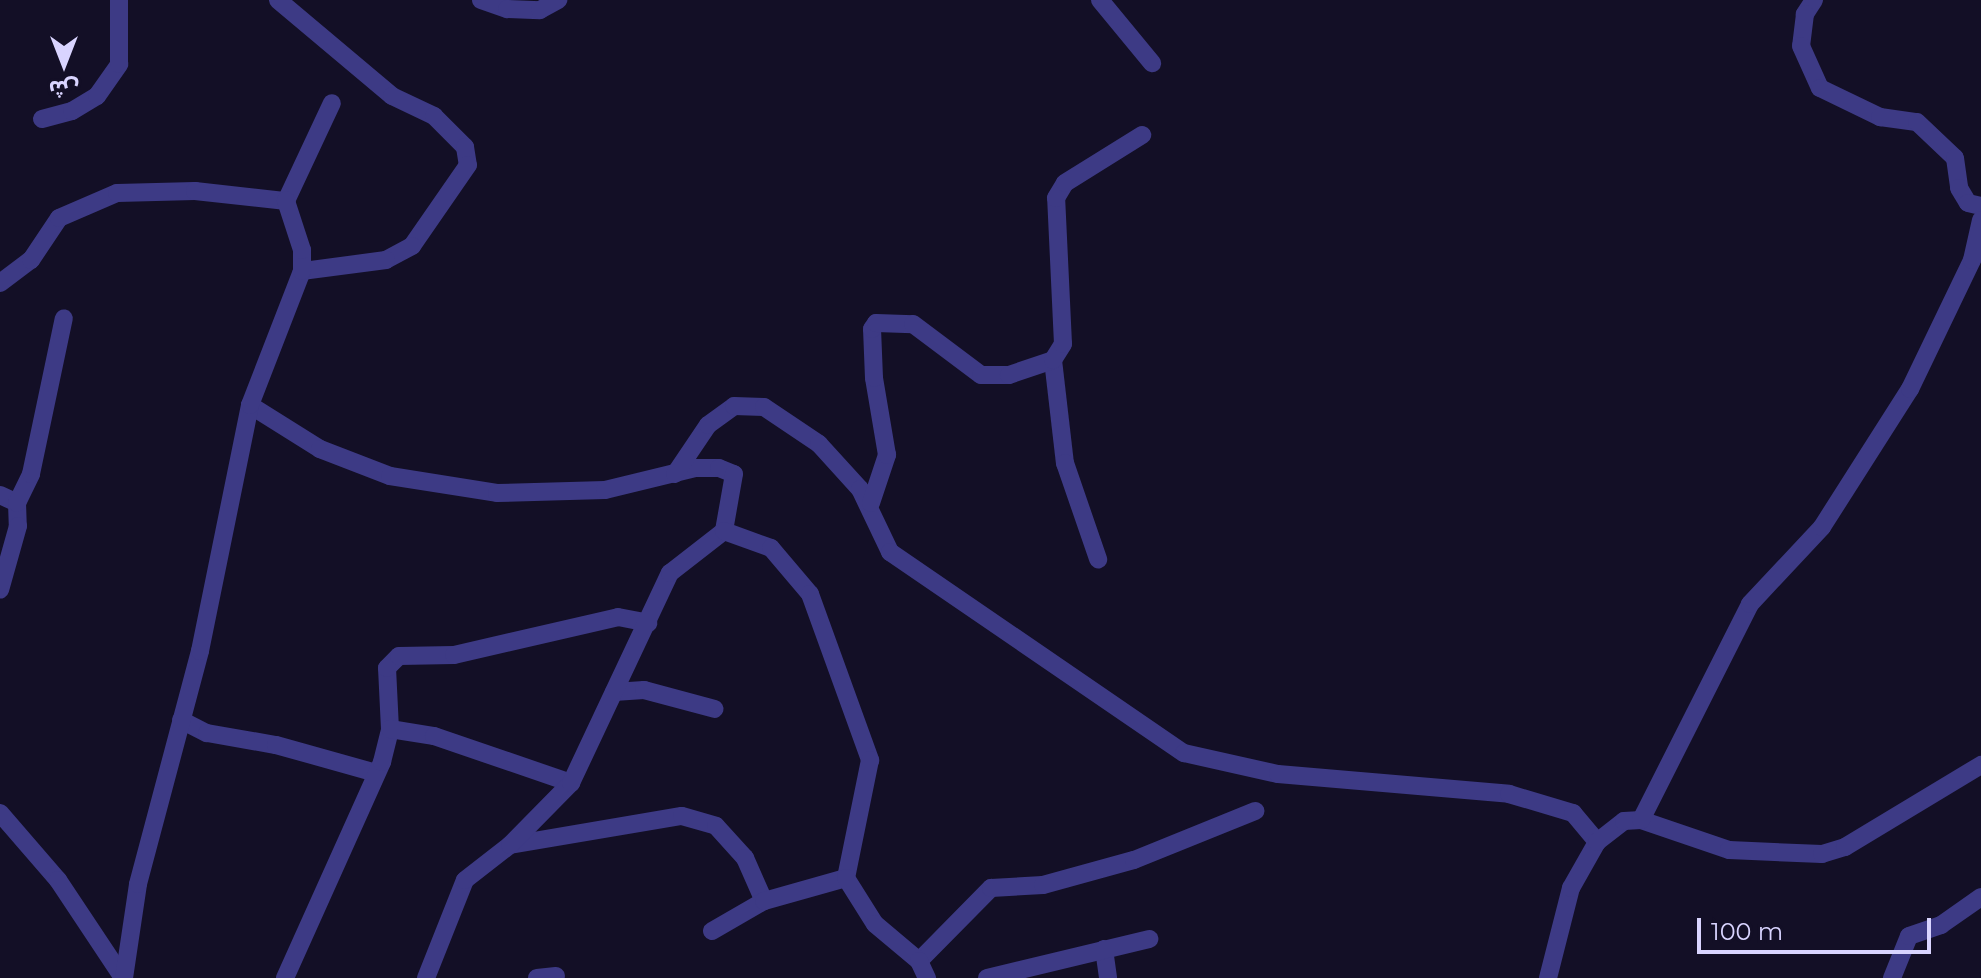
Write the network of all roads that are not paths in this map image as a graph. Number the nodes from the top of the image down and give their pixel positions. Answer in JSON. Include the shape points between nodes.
{"nodes":[{"id":1,"x":119,"y":0,"type":"edge"},
{"id":2,"x":278,"y":0,"type":"edge"},
{"id":3,"x":481,"y":0,"type":"edge"},
{"id":4,"x":558,"y":0,"type":"edge"},
{"id":5,"x":1100,"y":0,"type":"edge"},
{"id":6,"x":1814,"y":0,"type":"edge"},
{"id":7,"x":503,"y":5,"type":"edge"},
{"id":8,"x":1152,"y":63,"type":"dead end"},
{"id":9,"x":332,"y":103,"type":"dead end"},
{"id":10,"x":42,"y":119,"type":"dead end"},
{"id":11,"x":1142,"y":135,"type":"dead end"},
{"id":12,"x":286,"y":201,"type":"junction"},
{"id":13,"x":1981,"y":206,"type":"edge"},
{"id":14,"x":1981,"y":220,"type":"edge"},
{"id":15,"x":302,"y":271,"type":"junction"},
{"id":16,"x":0,"y":283,"type":"edge"},
{"id":17,"x":64,"y":318,"type":"dead end"},
{"id":18,"x":1053,"y":360,"type":"junction"},
{"id":19,"x":250,"y":405,"type":"junction"},
{"id":20,"x":675,"y":474,"type":"junction"},
{"id":21,"x":8,"y":499,"type":"edge"},
{"id":22,"x":871,"y":503,"type":"junction"},
{"id":23,"x":724,"y":531,"type":"junction"},
{"id":24,"x":1098,"y":559,"type":"dead end"},
{"id":25,"x":0,"y":590,"type":"edge"},
{"id":26,"x":648,"y":623,"type":"junction"},
{"id":27,"x":614,"y":692,"type":"junction"},
{"id":28,"x":715,"y":709,"type":"dead end"},
{"id":29,"x":181,"y":720,"type":"junction"},
{"id":30,"x":390,"y":729,"type":"junction"},
{"id":31,"x":1981,"y":765,"type":"edge"},
{"id":32,"x":376,"y":773,"type":"junction"},
{"id":33,"x":571,"y":783,"type":"junction"},
{"id":34,"x":1255,"y":811,"type":"dead end"},
{"id":35,"x":0,"y":813,"type":"edge"},
{"id":36,"x":1641,"y":820,"type":"junction"},
{"id":37,"x":1597,"y":842,"type":"junction"},
{"id":38,"x":510,"y":845,"type":"junction"},
{"id":39,"x":846,"y":878,"type":"junction"},
{"id":40,"x":1981,"y":897,"type":"edge"},
{"id":41,"x":764,"y":901,"type":"junction"},
{"id":42,"x":1962,"y":911,"type":"junction"},
{"id":43,"x":1981,"y":916,"type":"edge"},
{"id":44,"x":712,"y":931,"type":"dead end"},
{"id":45,"x":1149,"y":939,"type":"dead end"},
{"id":46,"x":1104,"y":949,"type":"junction"},
{"id":47,"x":923,"y":969,"type":"edge"},
{"id":48,"x":123,"y":978,"type":"edge"},
{"id":49,"x":285,"y":978,"type":"edge"},
{"id":50,"x":426,"y":978,"type":"edge"},
{"id":51,"x":987,"y":978,"type":"edge"},
{"id":52,"x":1108,"y":978,"type":"edge"},
{"id":53,"x":1548,"y":978,"type":"edge"},
{"id":54,"x":1892,"y":978,"type":"edge"}],
"edges":[{"from":1,"to":10,"type":"street","via":[[119,64],[97,96],[72,111]]},
{"from":2,"to":15,"type":"street","via":[[392,96],[434,116],[465,147],[468,165],[412,246],[386,260]]},
{"from":3,"to":7,"type":"street"},
{"from":4,"to":7,"type":"street","via":[[540,10]]},
{"from":5,"to":8,"type":"street"},
{"from":6,"to":13,"type":"street","via":[[1805,14],[1801,46],[1820,88],[1880,117],[1917,122],[1955,158],[1959,188],[1968,203]]},
{"from":9,"to":12,"type":"street"},
{"from":11,"to":18,"type":"street","via":[[1065,183],[1056,198],[1063,344]]},
{"from":12,"to":15,"type":"street","via":[[302,250]]},
{"from":12,"to":16,"type":"street","via":[[195,191],[117,193],[59,218],[31,260]]},
{"from":14,"to":36,"type":"street","via":[[1972,260],[1910,389],[1822,527],[1750,604]]},
{"from":15,"to":19,"type":"street"},
{"from":17,"to":21,"type":"street","via":[[31,474]]},
{"from":18,"to":22,"type":"street","via":[[1009,375],[981,375],[913,324],[876,323],[874,378],[887,455]]},
{"from":18,"to":24,"type":"street","via":[[1065,463]]},
{"from":19,"to":20,"type":"street","via":[[320,449],[390,476],[497,493],[605,490]]},
{"from":19,"to":29,"type":"street"},
{"from":20,"to":22,"type":"street","via":[[708,425],[734,406],[764,407],[819,444]]},
{"from":20,"to":23,"type":"street","via":[[695,468],[734,474]]},
{"from":21,"to":25,"type":"street","via":[[18,526]]},
{"from":22,"to":37,"type":"street","via":[[890,552],[1184,753],[1278,774],[1509,794],[1573,813]]},
{"from":23,"to":26,"type":"street","via":[[670,573]]},
{"from":23,"to":39,"type":"street","via":[[771,548],[810,594],[843,675],[870,760]]},
{"from":26,"to":27,"type":"street"},
{"from":26,"to":30,"type":"street","via":[[618,617],[454,655],[399,656],[387,668]]},
{"from":27,"to":28,"type":"street","via":[[644,690]]},
{"from":27,"to":33,"type":"street"},
{"from":29,"to":32,"type":"street","via":[[207,733],[276,745]]},
{"from":29,"to":48,"type":"street","via":[[138,884]]},
{"from":30,"to":32,"type":"street"},
{"from":30,"to":33,"type":"street","via":[[434,736]]},
{"from":31,"to":36,"type":"street","via":[[1845,847],[1822,854],[1729,850]]},
{"from":32,"to":49,"type":"street"},
{"from":33,"to":38,"type":"street"},
{"from":34,"to":47,"type":"street","via":[[1134,860],[1043,885],[991,888]]},
{"from":35,"to":48,"type":"street","via":[[58,880]]},
{"from":36,"to":37,"type":"street","via":[[1624,821]]},
{"from":37,"to":53,"type":"street","via":[[1571,888]]},
{"from":38,"to":41,"type":"street","via":[[682,816],[716,826],[745,858]]},
{"from":38,"to":50,"type":"street","via":[[465,880]]},
{"from":39,"to":41,"type":"street"},
{"from":39,"to":47,"type":"street","via":[[875,924]]},
{"from":40,"to":42,"type":"street"},
{"from":41,"to":44,"type":"street"},
{"from":42,"to":43,"type":"street"},
{"from":42,"to":54,"type":"street","via":[[1909,936]]},
{"from":45,"to":46,"type":"street"},
{"from":46,"to":51,"type":"street"},
{"from":46,"to":52,"type":"street"}]}
